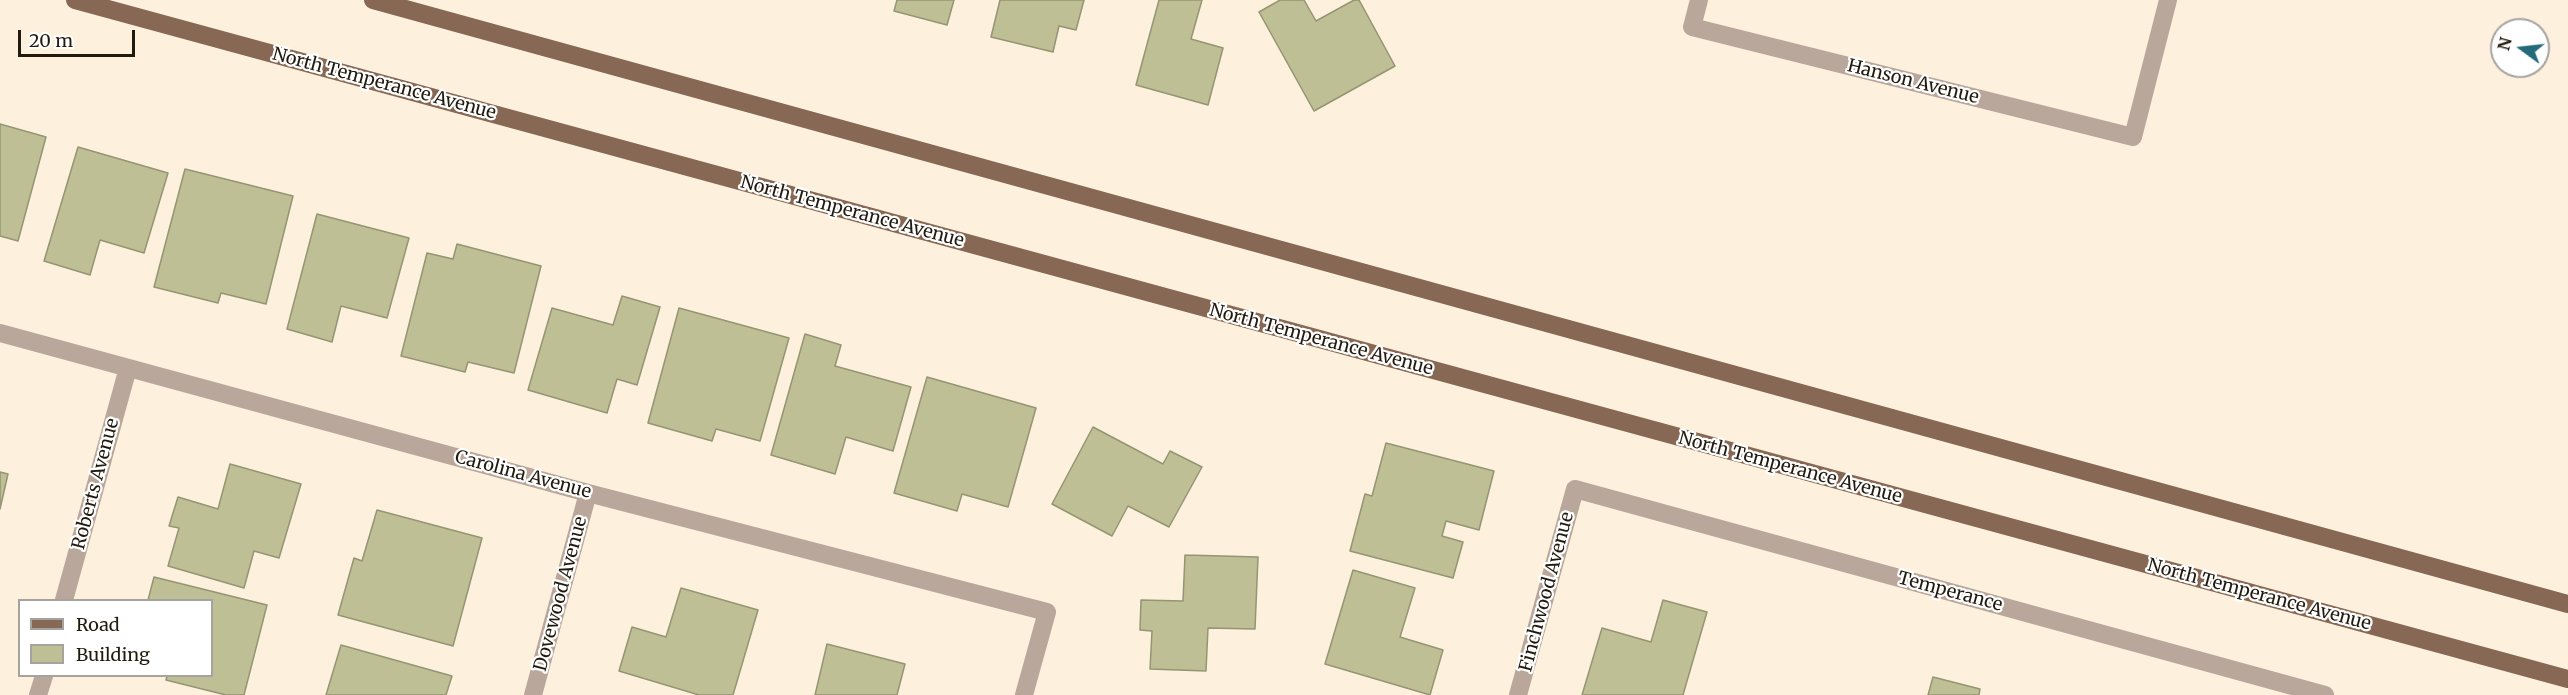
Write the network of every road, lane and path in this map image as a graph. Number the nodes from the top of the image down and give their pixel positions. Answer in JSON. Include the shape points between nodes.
{"nodes":[{"id":1,"x":75,"y":0,"type":"edge"},
{"id":2,"x":373,"y":0,"type":"edge"},
{"id":3,"x":1699,"y":0,"type":"edge"},
{"id":4,"x":2168,"y":0,"type":"edge"},
{"id":5,"x":0,"y":333,"type":"edge"},
{"id":6,"x":128,"y":368,"type":"junction"},
{"id":7,"x":1575,"y":489,"type":"joint"},
{"id":8,"x":588,"y":493,"type":"junction"},
{"id":9,"x":64,"y":599,"type":"edge"},
{"id":10,"x":2568,"y":604,"type":"edge"},
{"id":11,"x":43,"y":677,"type":"edge"},
{"id":12,"x":2568,"y":680,"type":"edge"},
{"id":13,"x":38,"y":695,"type":"edge"},
{"id":14,"x":533,"y":695,"type":"edge"},
{"id":15,"x":1024,"y":695,"type":"edge"},
{"id":16,"x":1518,"y":695,"type":"edge"},
{"id":17,"x":2325,"y":695,"type":"edge"}],
"edges":[{"from":1,"to":12,"type":"main road","name":"North Temperance Avenue"},
{"from":2,"to":10,"type":"main road"},
{"from":3,"to":4,"type":"street","name":"Hanson Avenue","via":[[1692,27],[2133,137]]},
{"from":5,"to":6,"type":"street","name":"Carolina Avenue"},
{"from":6,"to":8,"type":"street","name":"Carolina Avenue"},
{"from":6,"to":9,"type":"street","name":"Roberts Avenue"},
{"from":7,"to":16,"type":"street","name":"Finchwood Avenue"},
{"from":7,"to":17,"type":"street","name":"Temperance"},
{"from":8,"to":14,"type":"street","name":"Dovewood Avenue"},
{"from":8,"to":15,"type":"street","name":"Carolina Avenue","via":[[1047,612]]},
{"from":11,"to":13,"type":"street"}]}
